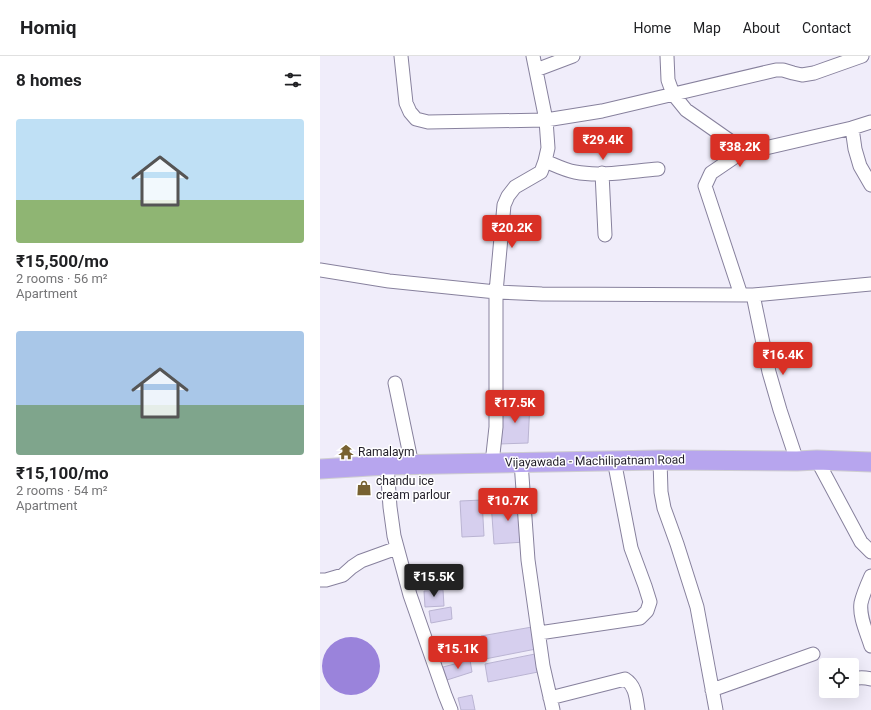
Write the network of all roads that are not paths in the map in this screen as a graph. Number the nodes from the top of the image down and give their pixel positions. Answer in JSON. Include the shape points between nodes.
{"nodes":[{"id":1,"x":401,"y":56,"type":"edge"},
{"id":2,"x":533,"y":56,"type":"edge"},
{"id":3,"x":573,"y":56,"type":"edge"},
{"id":4,"x":667,"y":56,"type":"edge"},
{"id":5,"x":862,"y":56,"type":"edge"},
{"id":6,"x":536,"y":70,"type":"junction"},
{"id":7,"x":673,"y":94,"type":"junction"},
{"id":8,"x":546,"y":120,"type":"junction"},
{"id":9,"x":871,"y":122,"type":"edge"},
{"id":10,"x":852,"y":128,"type":"junction"},
{"id":11,"x":746,"y":152,"type":"junction"},
{"id":12,"x":545,"y":161,"type":"junction"},
{"id":13,"x":658,"y":168,"type":"dead end"},
{"id":14,"x":602,"y":173,"type":"junction"},
{"id":15,"x":871,"y":185,"type":"edge"},
{"id":16,"x":605,"y":235,"type":"dead end"},
{"id":17,"x":320,"y":270,"type":"edge"},
{"id":18,"x":871,"y":284,"type":"edge"},
{"id":19,"x":496,"y":292,"type":"junction"},
{"id":20,"x":747,"y":295,"type":"junction"},
{"id":21,"x":395,"y":383,"type":"dead end"},
{"id":22,"x":614,"y":460,"type":"junction"},
{"id":23,"x":660,"y":460,"type":"junction"},
{"id":24,"x":817,"y":460,"type":"junction"},
{"id":25,"x":797,"y":461,"type":"junction"},
{"id":26,"x":521,"y":462,"type":"junction"},
{"id":27,"x":871,"y":462,"type":"edge"},
{"id":28,"x":492,"y":463,"type":"junction"},
{"id":29,"x":387,"y":465,"type":"junction"},
{"id":30,"x":412,"y":465,"type":"junction"},
{"id":31,"x":320,"y":469,"type":"edge"},
{"id":32,"x":397,"y":548,"type":"junction"},
{"id":33,"x":871,"y":552,"type":"edge"},
{"id":34,"x":871,"y":576,"type":"edge"},
{"id":35,"x":320,"y":580,"type":"edge"},
{"id":36,"x":539,"y":633,"type":"junction"},
{"id":37,"x":871,"y":646,"type":"edge"},
{"id":38,"x":813,"y":654,"type":"dead end"},
{"id":39,"x":859,"y":677,"type":"edge"},
{"id":40,"x":871,"y":679,"type":"edge"},
{"id":41,"x":712,"y":690,"type":"junction"},
{"id":42,"x":552,"y":704,"type":"edge"},
{"id":43,"x":451,"y":710,"type":"edge"},
{"id":44,"x":638,"y":710,"type":"edge"},
{"id":45,"x":716,"y":710,"type":"edge"}],
"edges":[{"from":1,"to":8,"type":"street","via":[[406,103],[416,118],[428,122]]},
{"from":2,"to":6,"type":"street"},
{"from":3,"to":6,"type":"street"},
{"from":4,"to":7,"type":"street","via":[[668,80]]},
{"from":5,"to":7,"type":"street","via":[[814,73],[802,75],[776,70]]},
{"from":6,"to":8,"type":"street"},
{"from":7,"to":8,"type":"street","via":[[602,111]]},
{"from":7,"to":11,"type":"street","via":[[686,110]]},
{"from":8,"to":12,"type":"street","via":[[548,148]]},
{"from":9,"to":10,"type":"street"},
{"from":10,"to":11,"type":"street"},
{"from":10,"to":15,"type":"street","via":[[860,166]]},
{"from":11,"to":20,"type":"street","via":[[710,173],[705,186]]},
{"from":12,"to":14,"type":"street","via":[[582,173]]},
{"from":12,"to":19,"type":"street","via":[[541,172],[515,187],[504,205]]},
{"from":13,"to":14,"type":"street"},
{"from":14,"to":16,"type":"street"},
{"from":17,"to":19,"type":"street","via":[[389,281]]},
{"from":18,"to":20,"type":"street"},
{"from":19,"to":20,"type":"street"},
{"from":19,"to":28,"type":"street","via":[[496,427]]},
{"from":20,"to":25,"type":"street"},
{"from":21,"to":30,"type":"street"},
{"from":22,"to":23,"type":"highway","name":"Vijayawada - Machilipatnam Road"},
{"from":22,"to":26,"type":"highway","name":"Vijayawada - Machilipatnam Road"},
{"from":22,"to":36,"type":"street","via":[[631,548],[650,602],[647,611],[640,618]]},
{"from":23,"to":25,"type":"highway","name":"Vijayawada - Machilipatnam Road"},
{"from":23,"to":41,"type":"street","via":[[664,508],[697,607]]},
{"from":24,"to":25,"type":"highway","name":"Vijayawada - Machilipatnam Road"},
{"from":24,"to":27,"type":"highway","name":"Vijayawada - Machilipatnam Road"},
{"from":24,"to":33,"type":"street","via":[[861,542]]},
{"from":26,"to":28,"type":"highway","name":"Vijayawada - Machilipatnam Road"},
{"from":26,"to":36,"type":"street","via":[[528,560]]},
{"from":28,"to":30,"type":"highway","name":"Vijayawada - Machilipatnam Road"},
{"from":29,"to":30,"type":"highway","name":"Vijayawada - Machilipatnam Road"},
{"from":29,"to":31,"type":"highway","name":"Vijayawada - Machilipatnam Road"},
{"from":29,"to":32,"type":"street"},
{"from":32,"to":35,"type":"street","via":[[362,560],[343,575]]},
{"from":32,"to":43,"type":"street","via":[[410,596]]},
{"from":34,"to":37,"type":"street","via":[[861,604],[861,616]]},
{"from":36,"to":42,"type":"street"},
{"from":38,"to":41,"type":"street"},
{"from":39,"to":40,"type":"street"},
{"from":41,"to":45,"type":"street"},
{"from":42,"to":44,"type":"street","via":[[625,680],[633,687]]}]}
